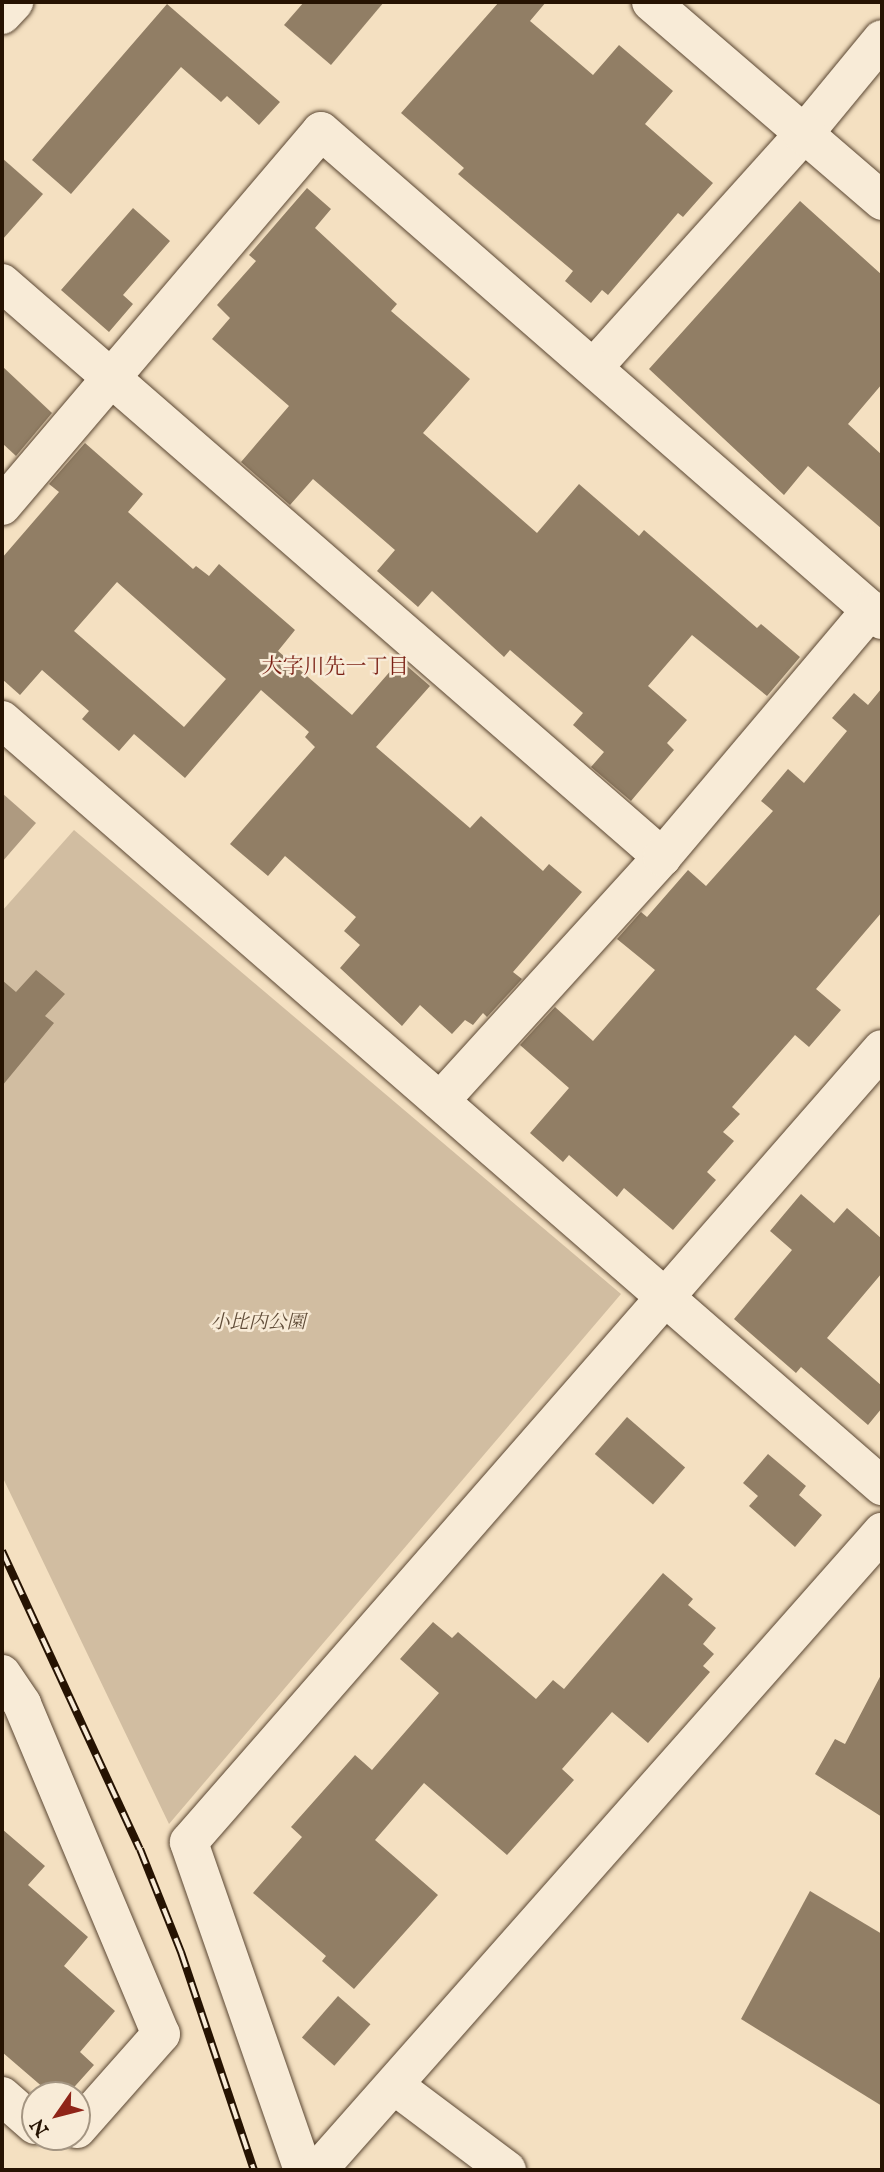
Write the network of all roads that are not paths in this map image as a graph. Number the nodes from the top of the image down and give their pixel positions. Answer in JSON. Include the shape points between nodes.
{"nodes":[{"id":1,"x":14,"y":2,"type":"edge"},
{"id":2,"x":651,"y":2,"type":"edge"},
{"id":3,"x":2,"y":15,"type":"edge"},
{"id":4,"x":882,"y":39,"type":"edge"},
{"id":5,"x":803,"y":135,"type":"junction"},
{"id":6,"x":882,"y":201,"type":"edge"},
{"id":7,"x":2,"y":283,"type":"edge"},
{"id":8,"x":594,"y":368,"type":"junction"},
{"id":9,"x":110,"y":380,"type":"junction"},
{"id":10,"x":2,"y":506,"type":"edge"},
{"id":11,"x":877,"y":615,"type":"edge"},
{"id":12,"x":2,"y":720,"type":"edge"},
{"id":13,"x":662,"y":857,"type":"junction"},
{"id":14,"x":882,"y":1049,"type":"edge"},
{"id":15,"x":440,"y":1101,"type":"junction"},
{"id":16,"x":666,"y":1297,"type":"junction"},
{"id":17,"x":882,"y":1486,"type":"edge"},
{"id":18,"x":882,"y":1532,"type":"edge"},
{"id":19,"x":2,"y":1674,"type":"edge"},
{"id":20,"x":396,"y":2086,"type":"junction"},
{"id":21,"x":2,"y":2096,"type":"edge"},
{"id":22,"x":21,"y":2113,"type":"edge"},
{"id":23,"x":91,"y":2113,"type":"edge"},
{"id":24,"x":303,"y":2170,"type":"edge"},
{"id":25,"x":318,"y":2170,"type":"edge"},
{"id":26,"x":507,"y":2170,"type":"edge"}],
"edges":[{"from":1,"to":3,"type":"street"},
{"from":2,"to":5,"type":"street"},
{"from":4,"to":5,"type":"street"},
{"from":5,"to":6,"type":"street"},
{"from":5,"to":8,"type":"street"},
{"from":7,"to":9,"type":"street"},
{"from":8,"to":9,"type":"street","via":[[321,131]]},
{"from":8,"to":11,"type":"street"},
{"from":9,"to":10,"type":"street"},
{"from":9,"to":13,"type":"street"},
{"from":11,"to":13,"type":"street"},
{"from":12,"to":15,"type":"street"},
{"from":13,"to":15,"type":"street"},
{"from":14,"to":16,"type":"street"},
{"from":15,"to":16,"type":"street"},
{"from":16,"to":17,"type":"street"},
{"from":16,"to":24,"type":"street","via":[[189,1842]]},
{"from":18,"to":20,"type":"street"},
{"from":19,"to":23,"type":"street","via":[[22,1704],[161,2034]]},
{"from":20,"to":25,"type":"street"},
{"from":20,"to":26,"type":"street"},
{"from":21,"to":22,"type":"street"}]}
